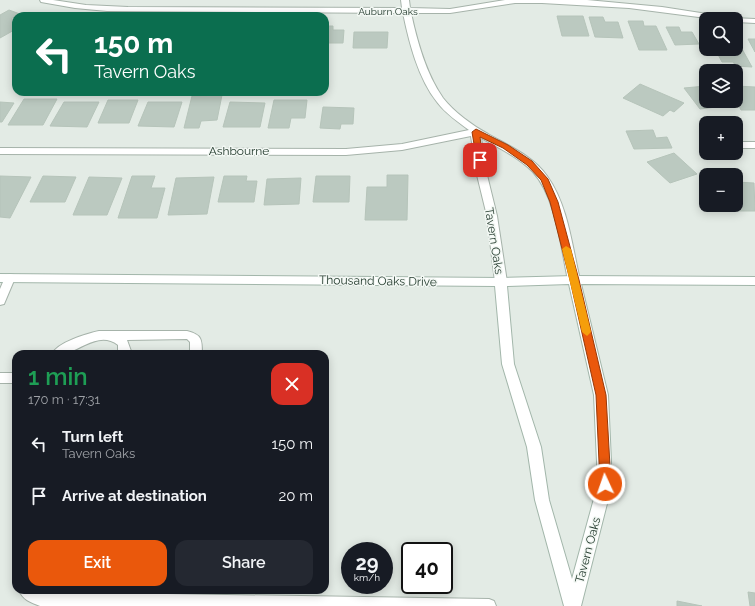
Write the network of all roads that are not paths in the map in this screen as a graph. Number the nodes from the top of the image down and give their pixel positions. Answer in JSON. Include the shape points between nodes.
{"nodes":[{"id":1,"x":44,"y":0,"type":"edge"},
{"id":2,"x":88,"y":0,"type":"edge"},
{"id":3,"x":405,"y":0,"type":"edge"},
{"id":4,"x":79,"y":7,"type":"junction"},
{"id":5,"x":406,"y":11,"type":"junction"},
{"id":6,"x":699,"y":15,"type":"edge"},
{"id":7,"x":743,"y":20,"type":"edge"},
{"id":8,"x":755,"y":21,"type":"edge"},
{"id":9,"x":476,"y":132,"type":"junction"},
{"id":10,"x":743,"y":144,"type":"edge"},
{"id":11,"x":755,"y":144,"type":"edge"},
{"id":12,"x":0,"y":151,"type":"edge"},
{"id":13,"x":5,"y":278,"type":"edge"},
{"id":14,"x":574,"y":280,"type":"junction"},
{"id":15,"x":755,"y":281,"type":"edge"},
{"id":16,"x":501,"y":282,"type":"junction"},
{"id":17,"x":0,"y":301,"type":"edge"},
{"id":18,"x":114,"y":336,"type":"junction"},
{"id":19,"x":63,"y":350,"type":"edge"},
{"id":20,"x":125,"y":350,"type":"edge"},
{"id":21,"x":196,"y":350,"type":"edge"},
{"id":22,"x":0,"y":378,"type":"edge"},
{"id":23,"x":12,"y":378,"type":"edge"},
{"id":24,"x":30,"y":594,"type":"edge"},
{"id":25,"x":160,"y":596,"type":"edge"},
{"id":26,"x":489,"y":606,"type":"edge"},
{"id":27,"x":572,"y":606,"type":"edge"}],
"edges":[{"from":1,"to":4,"type":"street","name":"Auburn Oaks"},
{"from":2,"to":4,"type":"street"},
{"from":3,"to":5,"type":"street","name":"Tavern Oaks"},
{"from":4,"to":5,"type":"street","name":"Auburn Oaks"},
{"from":5,"to":6,"type":"street","name":"Auburn Oaks","via":[[471,10],[526,0],[564,0],[640,6]]},
{"from":5,"to":9,"type":"street","name":"Tavern Oaks","via":[[427,75],[441,100]]},
{"from":7,"to":8,"type":"street"},
{"from":9,"to":12,"type":"street","name":"Ashbourne","via":[[402,147],[346,152]]},
{"from":9,"to":14,"type":"street","name":"Tavern Oaks","via":[[530,163],[544,179],[554,202]]},
{"from":9,"to":16,"type":"street","name":"Tavern Oaks"},
{"from":10,"to":11,"type":"street"},
{"from":13,"to":16,"type":"street","name":"Thousand Oaks Drive"},
{"from":13,"to":17,"type":"lane"},
{"from":14,"to":15,"type":"street","name":"Thousand Oaks Drive"},
{"from":14,"to":16,"type":"street","name":"Thousand Oaks Drive"},
{"from":14,"to":27,"type":"street","name":"Tavern Oaks","via":[[601,395],[605,484]]},
{"from":16,"to":27,"type":"street","name":"Tavern Oaks","via":[[508,364],[534,447],[542,500]]},
{"from":18,"to":19,"type":"lane","via":[[87,338]]},
{"from":18,"to":20,"type":"lane","via":[[122,342]]},
{"from":18,"to":21,"type":"lane","via":[[187,335],[196,341]]},
{"from":22,"to":23,"type":"lane"},
{"from":24,"to":25,"type":"lane","via":[[44,600]]},
{"from":25,"to":26,"type":"lane"}]}
